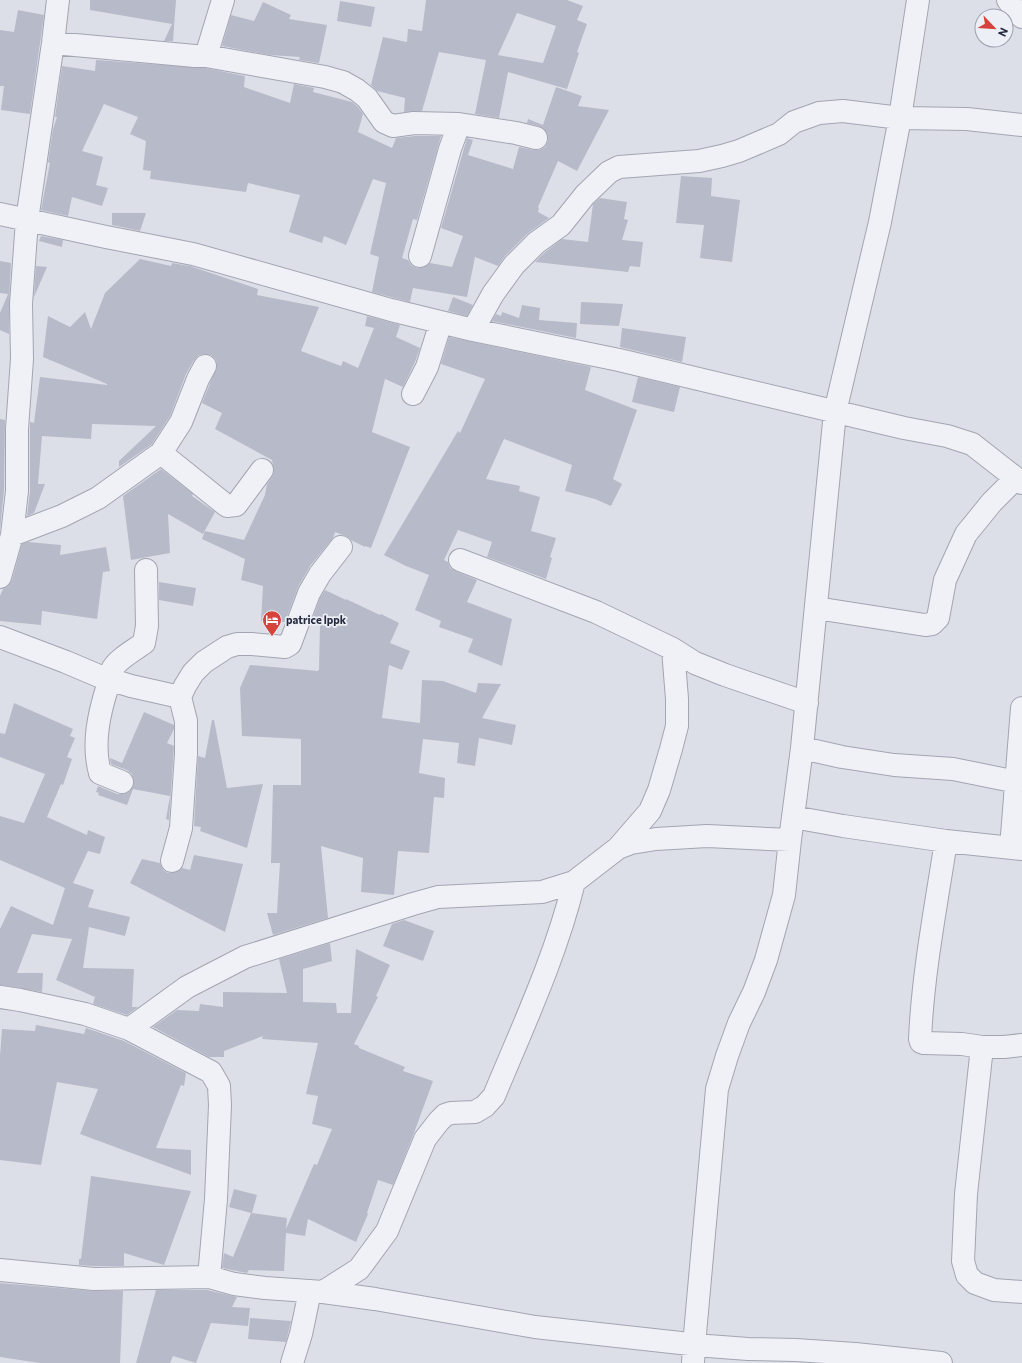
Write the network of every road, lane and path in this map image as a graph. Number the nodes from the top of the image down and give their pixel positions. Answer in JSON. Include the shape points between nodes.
{"nodes":[{"id":1,"x":58,"y":0,"type":"edge"},
{"id":2,"x":223,"y":0,"type":"edge"},
{"id":3,"x":918,"y":0,"type":"edge"},
{"id":4,"x":1008,"y":0,"type":"edge"},
{"id":5,"x":1022,"y":17,"type":"edge"},
{"id":6,"x":53,"y":43,"type":"junction"},
{"id":7,"x":206,"y":56,"type":"junction"},
{"id":8,"x":900,"y":118,"type":"junction"},
{"id":9,"x":459,"y":124,"type":"junction"},
{"id":10,"x":1022,"y":125,"type":"edge"},
{"id":11,"x":536,"y":138,"type":"dead end"},
{"id":12,"x":0,"y":214,"type":"edge"},
{"id":13,"x":27,"y":220,"type":"junction"},
{"id":14,"x":420,"y":256,"type":"dead end"},
{"id":15,"x":441,"y":322,"type":"junction"},
{"id":16,"x":473,"y":330,"type":"junction"},
{"id":17,"x":205,"y":366,"type":"dead end"},
{"id":18,"x":413,"y":394,"type":"dead end"},
{"id":19,"x":835,"y":412,"type":"junction"},
{"id":20,"x":9,"y":427,"type":"edge"},
{"id":21,"x":161,"y":453,"type":"junction"},
{"id":22,"x":262,"y":470,"type":"dead end"},
{"id":23,"x":1019,"y":480,"type":"edge"},
{"id":24,"x":12,"y":535,"type":"junction"},
{"id":25,"x":341,"y":547,"type":"dead end"},
{"id":26,"x":460,"y":560,"type":"dead end"},
{"id":27,"x":146,"y":570,"type":"dead end"},
{"id":28,"x":0,"y":577,"type":"edge"},
{"id":29,"x":816,"y":608,"type":"junction"},
{"id":30,"x":0,"y":637,"type":"edge"},
{"id":31,"x":673,"y":649,"type":"junction"},
{"id":32,"x":109,"y":679,"type":"junction"},
{"id":33,"x":180,"y":697,"type":"junction"},
{"id":34,"x":807,"y":703,"type":"junction"},
{"id":35,"x":1022,"y":708,"type":"edge"},
{"id":36,"x":802,"y":748,"type":"junction"},
{"id":37,"x":122,"y":782,"type":"dead end"},
{"id":38,"x":1017,"y":782,"type":"junction"},
{"id":39,"x":793,"y":817,"type":"junction"},
{"id":40,"x":790,"y":840,"type":"junction"},
{"id":41,"x":946,"y":841,"type":"junction"},
{"id":42,"x":618,"y":848,"type":"junction"},
{"id":43,"x":1016,"y":849,"type":"edge"},
{"id":44,"x":172,"y":861,"type":"dead end"},
{"id":45,"x":574,"y":882,"type":"junction"},
{"id":46,"x":0,"y":997,"type":"edge"},
{"id":47,"x":129,"y":1030,"type":"junction"},
{"id":48,"x":1022,"y":1045,"type":"edge"},
{"id":49,"x":982,"y":1047,"type":"junction"},
{"id":50,"x":0,"y":1270,"type":"edge"},
{"id":51,"x":209,"y":1277,"type":"junction"},
{"id":52,"x":316,"y":1291,"type":"junction"},
{"id":53,"x":1022,"y":1292,"type":"edge"},
{"id":54,"x":694,"y":1354,"type":"edge"},
{"id":55,"x":292,"y":1363,"type":"edge"},
{"id":56,"x":941,"y":1363,"type":"edge"}],
"edges":[{"from":1,"to":6,"type":"street"},
{"from":2,"to":7,"type":"street"},
{"from":3,"to":8,"type":"street"},
{"from":4,"to":5,"type":"street"},
{"from":6,"to":7,"type":"street"},
{"from":6,"to":13,"type":"street"},
{"from":7,"to":9,"type":"street","via":[[342,82],[367,98],[384,122],[393,126],[414,123]]},
{"from":8,"to":10,"type":"street","via":[[967,119]]},
{"from":8,"to":16,"type":"street","via":[[843,111],[820,113],[794,122],[779,134],[722,156],[699,161],[619,167],[609,172],[585,195],[561,225],[536,243],[514,265],[493,294]]},
{"from":8,"to":19,"type":"street","via":[[880,222]]},
{"from":9,"to":11,"type":"street"},
{"from":9,"to":14,"type":"street"},
{"from":12,"to":13,"type":"street"},
{"from":13,"to":15,"type":"street","via":[[193,254]]},
{"from":13,"to":20,"type":"street","via":[[20,304],[22,359]]},
{"from":15,"to":16,"type":"street"},
{"from":15,"to":18,"type":"street","via":[[427,368]]},
{"from":16,"to":19,"type":"street","via":[[618,360]]},
{"from":17,"to":21,"type":"street","via":[[181,422]]},
{"from":19,"to":23,"type":"street","via":[[948,436],[972,444]]},
{"from":19,"to":29,"type":"street"},
{"from":20,"to":24,"type":"street","via":[[16,491]]},
{"from":21,"to":22,"type":"street","via":[[227,506],[236,505]]},
{"from":21,"to":24,"type":"street","via":[[98,498],[62,516]]},
{"from":23,"to":29,"type":"street","via":[[992,502],[966,534],[945,580],[938,618],[932,624]]},
{"from":24,"to":28,"type":"street"},
{"from":25,"to":33,"type":"street","via":[[309,593],[290,644],[285,647],[237,644],[227,647],[193,672]]},
{"from":26,"to":31,"type":"street","via":[[596,612]]},
{"from":27,"to":32,"type":"street","via":[[147,626],[144,643],[113,667]]},
{"from":29,"to":34,"type":"street"},
{"from":30,"to":32,"type":"street"},
{"from":31,"to":34,"type":"street","via":[[695,663]]},
{"from":31,"to":42,"type":"street","via":[[677,726],[671,749],[650,811]]},
{"from":32,"to":33,"type":"street"},
{"from":32,"to":37,"type":"street","via":[[100,711],[96,760],[100,773]]},
{"from":33,"to":44,"type":"street","via":[[186,721],[186,754],[181,828]]},
{"from":34,"to":36,"type":"street"},
{"from":35,"to":38,"type":"street"},
{"from":36,"to":38,"type":"street","via":[[894,765],[953,769]]},
{"from":36,"to":39,"type":"street"},
{"from":38,"to":43,"type":"street"},
{"from":39,"to":40,"type":"street"},
{"from":39,"to":41,"type":"street"},
{"from":40,"to":42,"type":"street","via":[[707,836],[656,839]]},
{"from":40,"to":54,"type":"street","via":[[784,895],[766,960],[739,1023],[717,1089]]},
{"from":41,"to":43,"type":"street"},
{"from":41,"to":49,"type":"street","via":[[928,959],[920,1039],[924,1043]]},
{"from":42,"to":45,"type":"street"},
{"from":45,"to":47,"type":"street","via":[[542,892],[438,897],[244,957],[187,987]]},
{"from":45,"to":52,"type":"street","via":[[557,942],[494,1096],[475,1112],[451,1113],[439,1121],[425,1139],[387,1231],[359,1269]]},
{"from":46,"to":47,"type":"street","via":[[68,1009]]},
{"from":47,"to":51,"type":"street","via":[[211,1072],[218,1086],[220,1105],[216,1199]]},
{"from":48,"to":49,"type":"street"},
{"from":49,"to":53,"type":"street","via":[[966,1194],[963,1261],[967,1275],[975,1282],[994,1290]]},
{"from":50,"to":51,"type":"street","via":[[94,1279]]},
{"from":51,"to":52,"type":"street","via":[[234,1284]]},
{"from":52,"to":54,"type":"street"},
{"from":52,"to":55,"type":"street"},
{"from":54,"to":56,"type":"street","via":[[748,1349],[796,1350]]}]}
